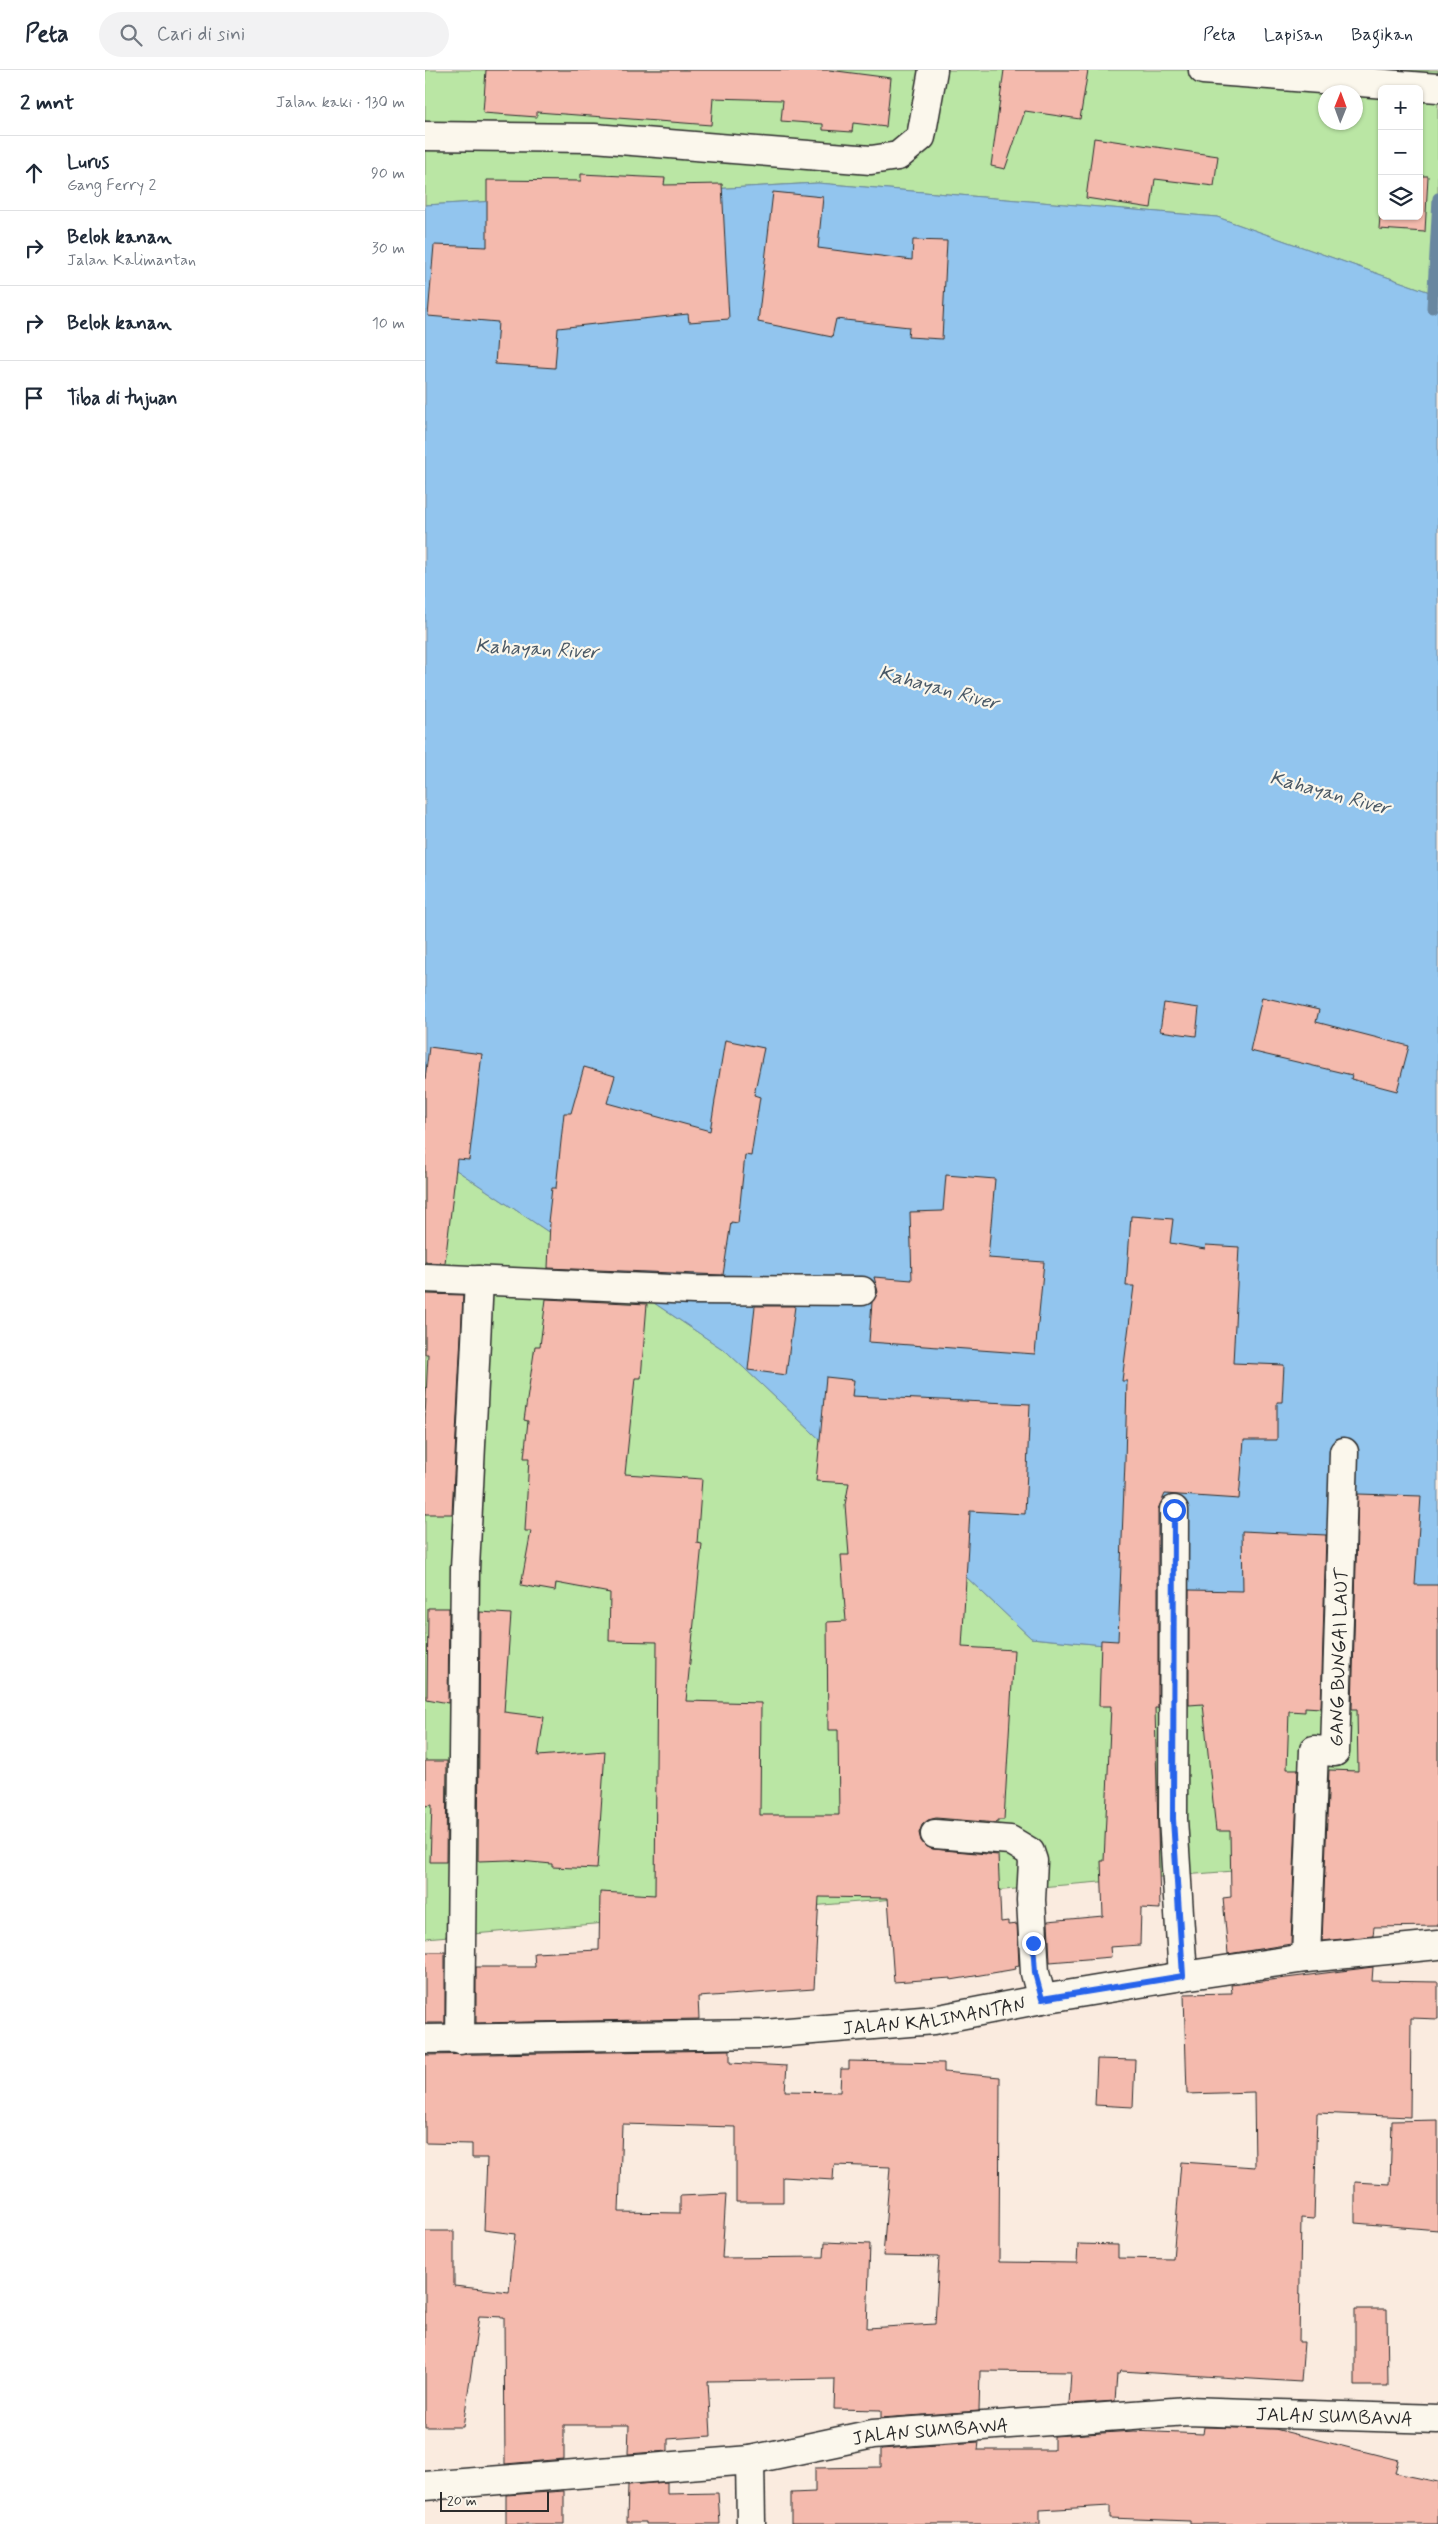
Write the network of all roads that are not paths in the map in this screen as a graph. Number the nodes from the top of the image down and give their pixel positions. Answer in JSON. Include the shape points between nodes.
{"nodes":[{"id":1,"x":933,"y":70,"type":"edge"},
{"id":2,"x":1203,"y":70,"type":"edge"},
{"id":3,"x":1438,"y":88,"type":"edge"},
{"id":4,"x":425,"y":136,"type":"edge"},
{"id":5,"x":425,"y":1278,"type":"edge"},
{"id":6,"x":479,"y":1280,"type":"junction"},
{"id":7,"x":862,"y":1291,"type":"dead end"},
{"id":8,"x":1344,"y":1452,"type":"dead end"},
{"id":9,"x":1174,"y":1510,"type":"dead end"},
{"id":10,"x":935,"y":1834,"type":"dead end"},
{"id":11,"x":1438,"y":1945,"type":"edge"},
{"id":12,"x":1306,"y":1958,"type":"junction"},
{"id":13,"x":1183,"y":1976,"type":"junction"},
{"id":14,"x":1042,"y":1999,"type":"junction"},
{"id":15,"x":425,"y":2039,"type":"edge"},
{"id":16,"x":460,"y":2040,"type":"junction"},
{"id":17,"x":1438,"y":2418,"type":"edge"},
{"id":18,"x":750,"y":2460,"type":"junction"},
{"id":19,"x":425,"y":2486,"type":"edge"},
{"id":20,"x":751,"y":2524,"type":"edge"}],
"edges":[{"from":1,"to":4,"type":"street","via":[[921,137],[898,156],[871,160],[594,138]]},
{"from":2,"to":3,"type":"street"},
{"from":5,"to":6,"type":"street"},
{"from":6,"to":7,"type":"street","via":[[694,1290]]},
{"from":6,"to":16,"type":"street","via":[[465,1569]]},
{"from":8,"to":12,"type":"street","name":"GANG BUNGAI LAUT","via":[[1335,1752],[1314,1750]]},
{"from":9,"to":13,"type":"street","via":[[1173,1819]]},
{"from":10,"to":14,"type":"street","via":[[1009,1840],[1030,1852],[1033,1861],[1031,1900],[1035,1973]]},
{"from":11,"to":12,"type":"street","name":"JALAN KALIMANTAN"},
{"from":12,"to":13,"type":"street","name":"JALAN KALIMANTAN"},
{"from":13,"to":14,"type":"street","name":"JALAN KALIMANTAN"},
{"from":14,"to":16,"type":"street","name":"JALAN KALIMANTAN","via":[[934,2020],[764,2034]]},
{"from":15,"to":16,"type":"street","name":"JALAN KALIMANTAN"},
{"from":17,"to":18,"type":"street","name":"JALAN SUMBAWA","via":[[1187,2411],[873,2434]]},
{"from":18,"to":19,"type":"street","name":"JALAN SUMBAWA"},
{"from":18,"to":20,"type":"street"}]}
